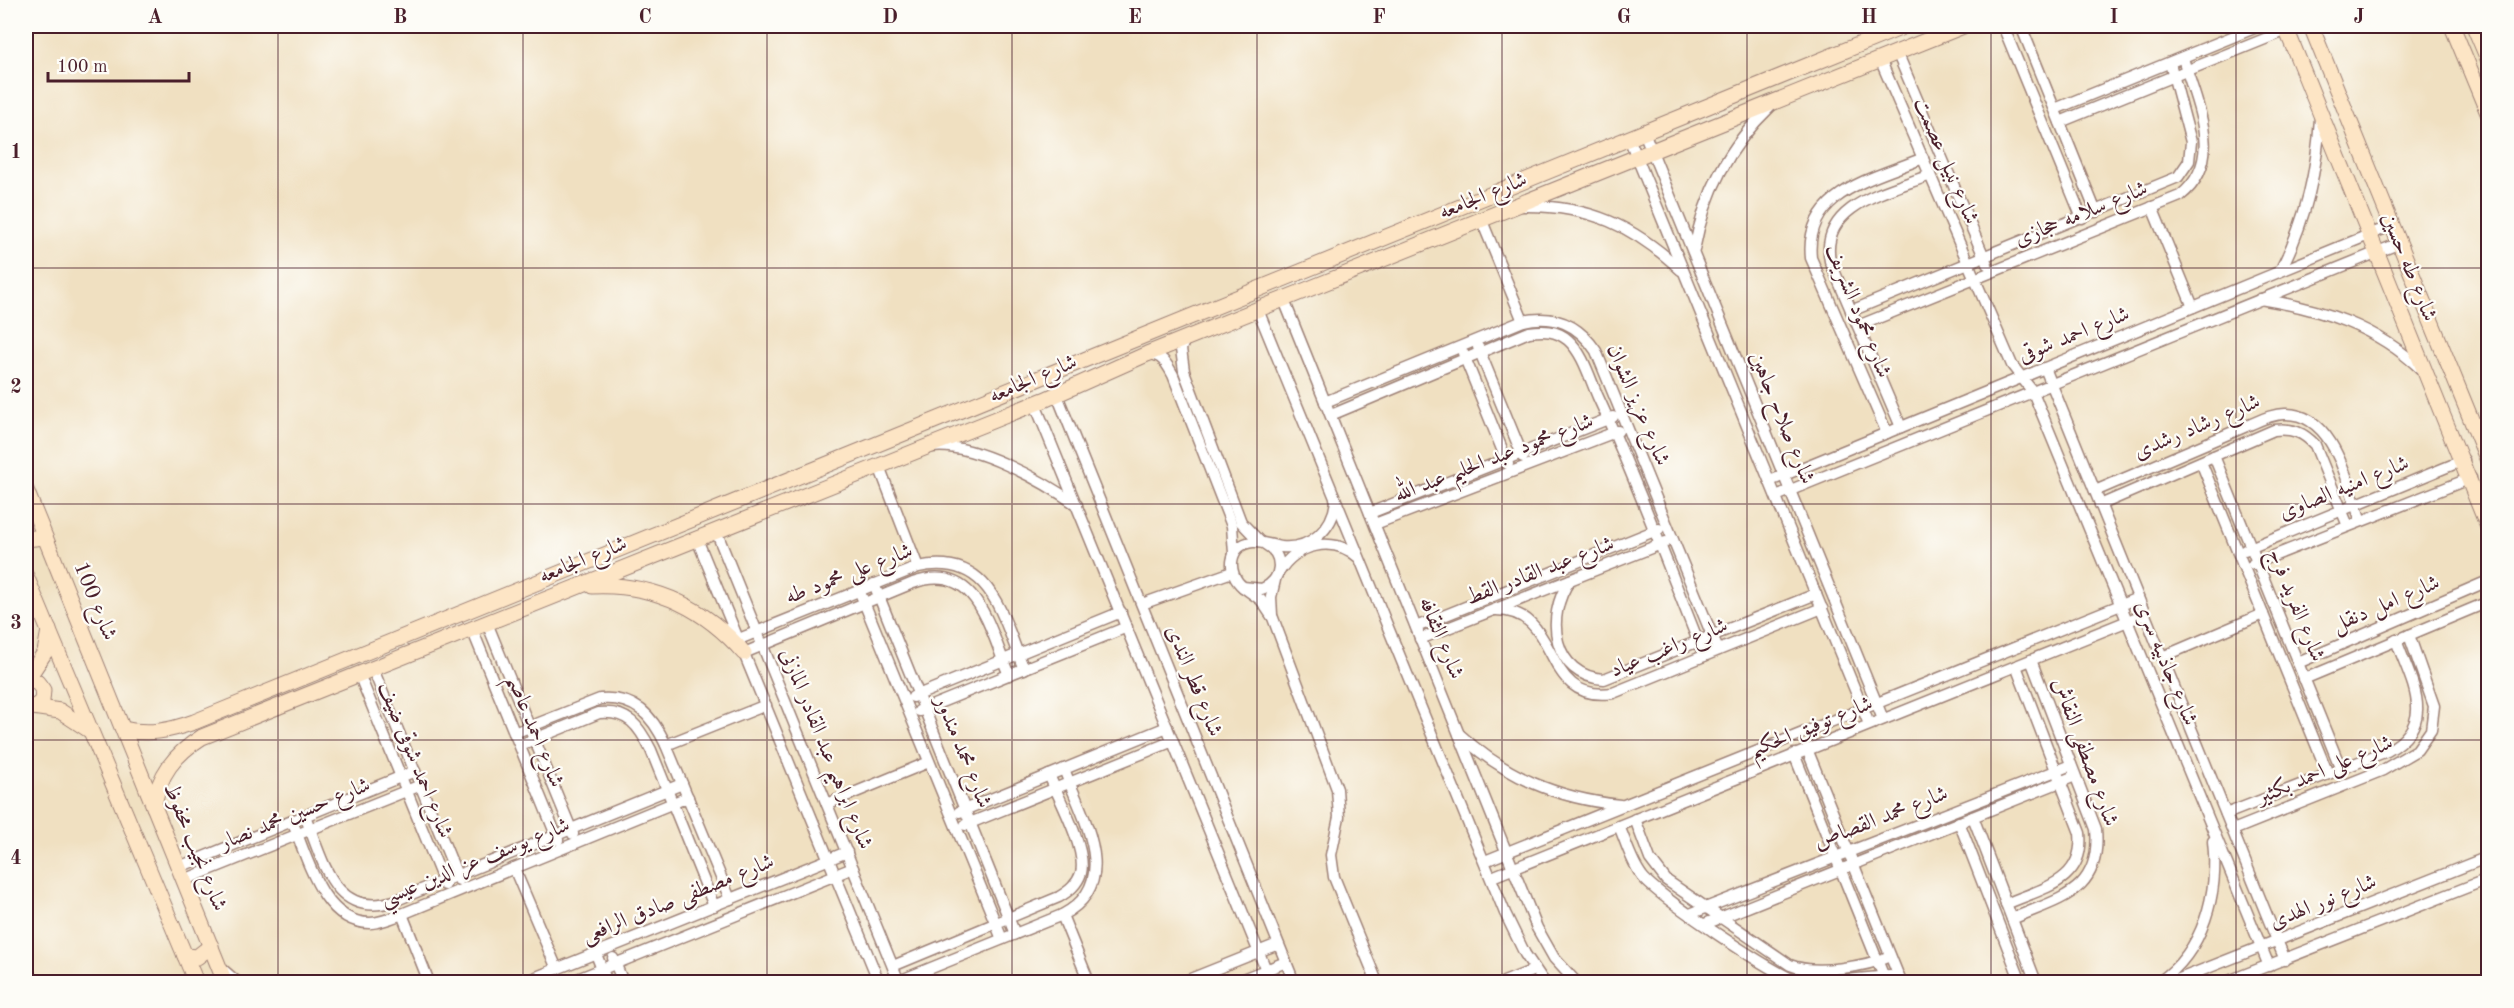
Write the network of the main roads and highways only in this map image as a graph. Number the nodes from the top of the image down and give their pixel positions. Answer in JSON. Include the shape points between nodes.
{"nodes":[{"id":1,"x":26,"y":977,"type":"edge"},
{"id":2,"x":27,"y":982,"type":"edge"}],
"edges":[{"from":1,"to":2,"type":"highway"}]}
